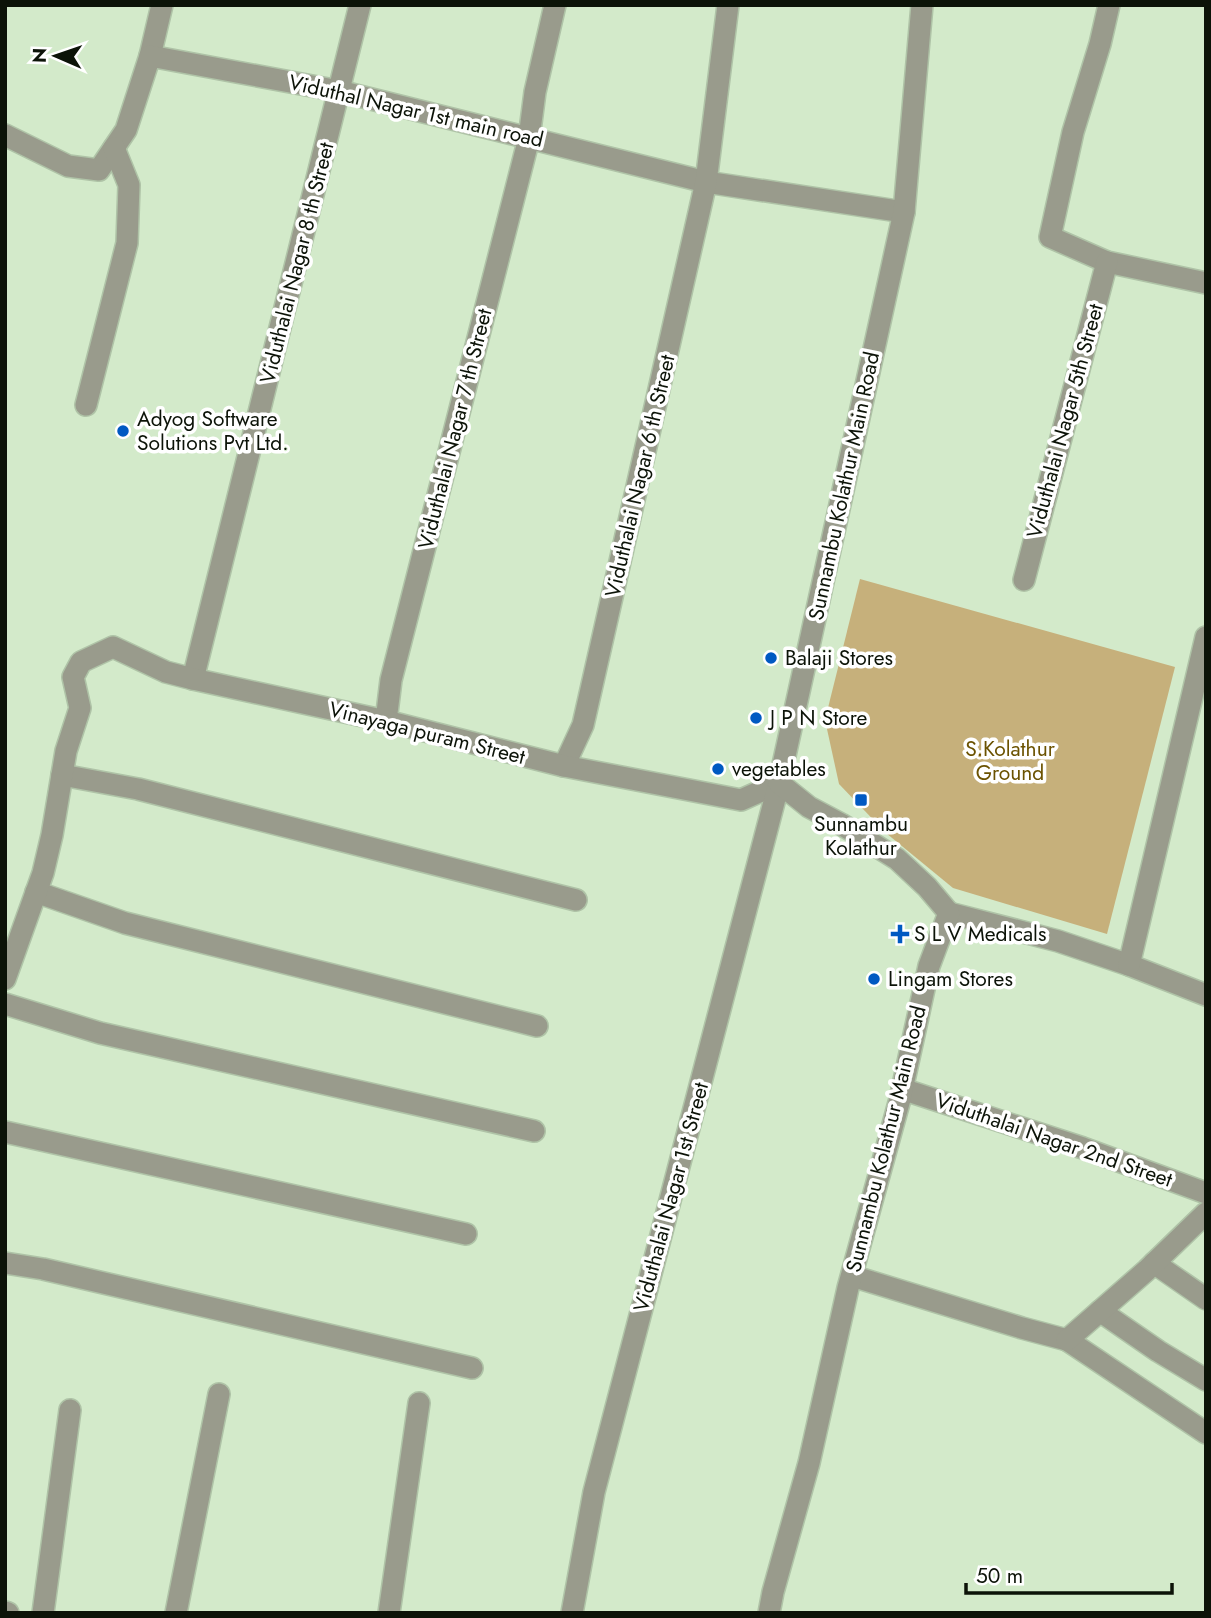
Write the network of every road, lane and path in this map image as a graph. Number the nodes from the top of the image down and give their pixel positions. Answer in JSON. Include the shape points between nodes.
{"nodes":[{"id":1,"x":162,"y":5,"type":"edge"},
{"id":2,"x":360,"y":5,"type":"edge"},
{"id":3,"x":555,"y":5,"type":"edge"},
{"id":4,"x":728,"y":5,"type":"edge"},
{"id":5,"x":922,"y":5,"type":"edge"},
{"id":6,"x":1110,"y":5,"type":"edge"},
{"id":7,"x":150,"y":56,"type":"junction"},
{"id":8,"x":339,"y":90,"type":"junction"},
{"id":9,"x":5,"y":135,"type":"edge"},
{"id":10,"x":529,"y":138,"type":"junction"},
{"id":11,"x":114,"y":148,"type":"junction"},
{"id":12,"x":706,"y":182,"type":"junction"},
{"id":13,"x":904,"y":212,"type":"junction"},
{"id":14,"x":1107,"y":262,"type":"junction"},
{"id":15,"x":1206,"y":283,"type":"edge"},
{"id":16,"x":86,"y":405,"type":"dead end"},
{"id":17,"x":1024,"y":580,"type":"dead end"},
{"id":18,"x":1206,"y":637,"type":"edge"},
{"id":19,"x":193,"y":679,"type":"junction"},
{"id":20,"x":386,"y":721,"type":"junction"},
{"id":21,"x":564,"y":766,"type":"junction"},
{"id":22,"x":62,"y":775,"type":"junction"},
{"id":23,"x":779,"y":783,"type":"junction"},
{"id":24,"x":36,"y":892,"type":"junction"},
{"id":25,"x":576,"y":900,"type":"dead end"},
{"id":26,"x":949,"y":913,"type":"junction"},
{"id":27,"x":1129,"y":965,"type":"junction"},
{"id":28,"x":5,"y":979,"type":"edge"},
{"id":29,"x":1206,"y":995,"type":"edge"},
{"id":30,"x":5,"y":1004,"type":"edge"},
{"id":31,"x":537,"y":1026,"type":"dead end"},
{"id":32,"x":902,"y":1089,"type":"junction"},
{"id":33,"x":534,"y":1131,"type":"dead end"},
{"id":34,"x":5,"y":1132,"type":"edge"},
{"id":35,"x":1206,"y":1193,"type":"edge"},
{"id":36,"x":1203,"y":1219,"type":"edge"},
{"id":37,"x":466,"y":1234,"type":"dead end"},
{"id":38,"x":5,"y":1263,"type":"edge"},
{"id":39,"x":1154,"y":1263,"type":"junction"},
{"id":40,"x":852,"y":1276,"type":"junction"},
{"id":41,"x":1206,"y":1299,"type":"edge"},
{"id":42,"x":1100,"y":1311,"type":"junction"},
{"id":43,"x":1067,"y":1340,"type":"junction"},
{"id":44,"x":472,"y":1368,"type":"dead end"},
{"id":45,"x":1206,"y":1380,"type":"edge"},
{"id":46,"x":219,"y":1394,"type":"dead end"},
{"id":47,"x":419,"y":1403,"type":"dead end"},
{"id":48,"x":70,"y":1410,"type":"dead end"},
{"id":49,"x":1206,"y":1433,"type":"edge"},
{"id":50,"x":43,"y":1613,"type":"edge"},
{"id":51,"x":176,"y":1613,"type":"edge"},
{"id":52,"x":389,"y":1613,"type":"edge"},
{"id":53,"x":572,"y":1613,"type":"edge"},
{"id":54,"x":769,"y":1613,"type":"edge"}],
"edges":[{"from":1,"to":7,"type":"street"},
{"from":2,"to":8,"type":"street","name":"Viduthalai Nagar 8 th Street"},
{"from":3,"to":10,"type":"street","name":"Viduthalai Nagar 7 th Street"},
{"from":4,"to":12,"type":"street","name":"Viduthalai Nagar 6 th Street"},
{"from":5,"to":13,"type":"street","name":"Sunnambu Kolathur Main Road"},
{"from":6,"to":14,"type":"street","via":[[1073,132],[1050,237]]},
{"from":7,"to":8,"type":"street","name":"Viduthal Nagar 1st main road"},
{"from":7,"to":11,"type":"street","via":[[126,130]]},
{"from":8,"to":10,"type":"street","name":"Viduthal Nagar 1st main road"},
{"from":8,"to":19,"type":"street","name":"Viduthalai Nagar 8 th Street"},
{"from":9,"to":11,"type":"street","via":[[68,166],[99,170]]},
{"from":10,"to":12,"type":"street","name":"Viduthal Nagar 1st main road"},
{"from":10,"to":20,"type":"street","name":"Viduthalai Nagar 7 th Street","via":[[391,680]]},
{"from":11,"to":16,"type":"street","via":[[129,186],[127,243]]},
{"from":12,"to":13,"type":"street","name":"Viduthal Nagar 1st main road"},
{"from":12,"to":21,"type":"street","name":"Viduthalai Nagar 6 th Street","via":[[583,725]]},
{"from":13,"to":23,"type":"street","name":"Sunnambu Kolathur Main Road"},
{"from":14,"to":15,"type":"street"},
{"from":14,"to":17,"type":"street","name":"Viduthalai Nagar 5th Street"},
{"from":18,"to":27,"type":"street"},
{"from":19,"to":20,"type":"street","name":"Vinayaga puram Street"},
{"from":19,"to":22,"type":"street","name":"Vinayaga puram Street","via":[[113,647],[81,662],[73,677],[80,708]]},
{"from":20,"to":21,"type":"street","name":"Vinayaga puram Street"},
{"from":21,"to":23,"type":"street","name":"Vinayaga puram Street","via":[[741,800]]},
{"from":22,"to":24,"type":"street"},
{"from":22,"to":25,"type":"street","via":[[138,789]]},
{"from":23,"to":26,"type":"street","via":[[809,807],[897,859]]},
{"from":23,"to":53,"type":"street","name":"Viduthalai Nagar 1st Street","via":[[594,1492]]},
{"from":24,"to":28,"type":"street"},
{"from":24,"to":31,"type":"street","via":[[125,923]]},
{"from":26,"to":27,"type":"street","via":[[1059,941]]},
{"from":26,"to":32,"type":"street","name":"Sunnambu Kolathur Main Road","via":[[929,966]]},
{"from":27,"to":29,"type":"street"},
{"from":30,"to":33,"type":"street","via":[[100,1033]]},
{"from":32,"to":35,"type":"street","name":"Viduthalai Nagar 2nd Street"},
{"from":32,"to":40,"type":"street","name":"Sunnambu Kolathur Main Road"},
{"from":34,"to":37,"type":"street"},
{"from":36,"to":39,"type":"street"},
{"from":38,"to":44,"type":"street"},
{"from":39,"to":41,"type":"street"},
{"from":39,"to":42,"type":"street"},
{"from":40,"to":43,"type":"street"},
{"from":40,"to":54,"type":"street","name":"Sunnambu Kolathur Main Road"},
{"from":42,"to":43,"type":"street"},
{"from":42,"to":45,"type":"street"},
{"from":43,"to":49,"type":"street"},
{"from":46,"to":51,"type":"street"},
{"from":47,"to":52,"type":"street"},
{"from":48,"to":50,"type":"street"}]}
